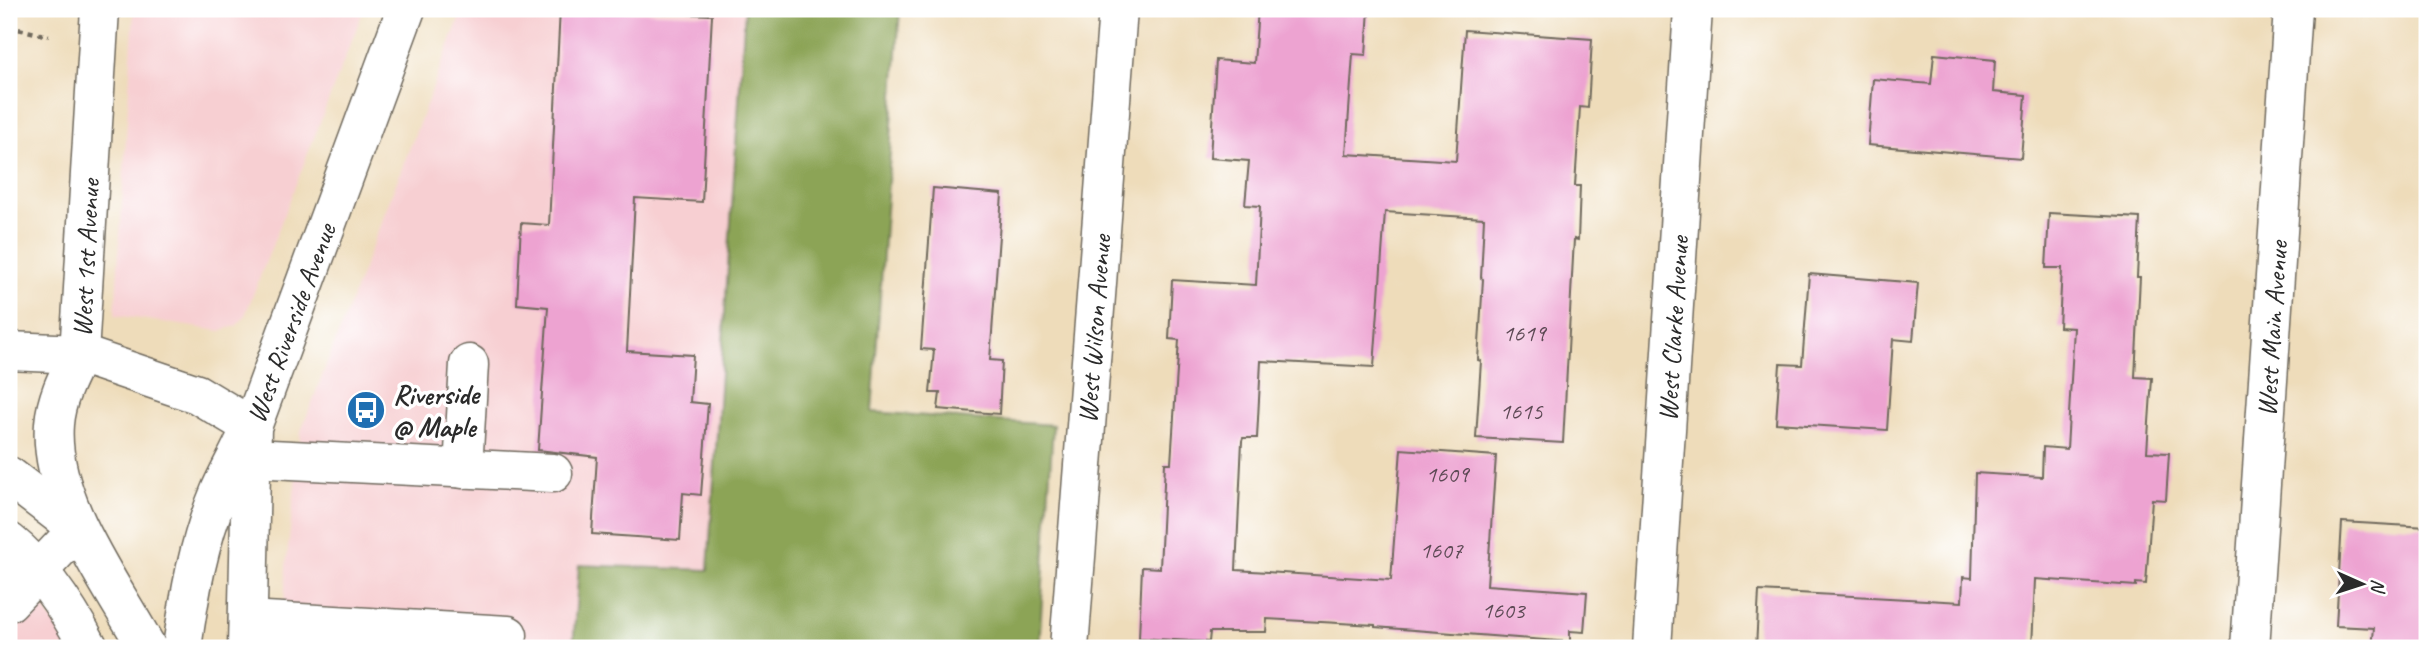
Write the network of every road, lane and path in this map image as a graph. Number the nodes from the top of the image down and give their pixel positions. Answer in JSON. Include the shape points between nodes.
{"nodes":[{"id":1,"x":100,"y":9,"type":"edge"},
{"id":2,"x":406,"y":9,"type":"edge"},
{"id":3,"x":1118,"y":9,"type":"edge"},
{"id":4,"x":1693,"y":9,"type":"edge"},
{"id":5,"x":2292,"y":9,"type":"edge"},
{"id":6,"x":9,"y":27,"type":"edge"},
{"id":7,"x":49,"y":36,"type":"dead end"},
{"id":8,"x":9,"y":351,"type":"edge"},
{"id":9,"x":79,"y":354,"type":"junction"},
{"id":10,"x":469,"y":364,"type":"dead end"},
{"id":11,"x":252,"y":442,"type":"junction"},
{"id":12,"x":463,"y":469,"type":"junction"},
{"id":13,"x":553,"y":473,"type":"dead end"},
{"id":14,"x":9,"y":476,"type":"edge"},
{"id":15,"x":78,"y":529,"type":"junction"},
{"id":16,"x":9,"y":542,"type":"edge"},
{"id":17,"x":38,"y":571,"type":"junction"},
{"id":18,"x":9,"y":602,"type":"edge"},
{"id":19,"x":247,"y":634,"type":"edge"},
{"id":20,"x":508,"y":635,"type":"dead end"},
{"id":21,"x":89,"y":648,"type":"edge"},
{"id":22,"x":147,"y":648,"type":"edge"},
{"id":23,"x":182,"y":648,"type":"edge"},
{"id":24,"x":1069,"y":648,"type":"edge"},
{"id":25,"x":1652,"y":648,"type":"edge"},
{"id":26,"x":2250,"y":648,"type":"edge"}],
"edges":[{"from":1,"to":9,"type":"street","name":"West 1st Avenue"},
{"from":2,"to":11,"type":"street","name":"West Riverside Avenue"},
{"from":3,"to":24,"type":"street","name":"West Wilson Avenue"},
{"from":4,"to":25,"type":"street","name":"West Clarke Avenue"},
{"from":5,"to":26,"type":"street","name":"West Main Avenue"},
{"from":6,"to":7,"type":"path"},
{"from":8,"to":9,"type":"street"},
{"from":9,"to":11,"type":"street","via":[[197,394]]},
{"from":9,"to":15,"type":"street","name":"West 1st Avenue","via":[[62,388],[54,424],[56,467]]},
{"from":10,"to":12,"type":"street"},
{"from":11,"to":12,"type":"street"},
{"from":11,"to":19,"type":"street","name":"West Riverside Avenue"},
{"from":11,"to":23,"type":"street","via":[[219,493],[206,531]]},
{"from":12,"to":13,"type":"street"},
{"from":14,"to":15,"type":"street"},
{"from":15,"to":17,"type":"street"},
{"from":15,"to":22,"type":"street","name":"West 1st Avenue"},
{"from":16,"to":17,"type":"street"},
{"from":17,"to":18,"type":"street"},
{"from":17,"to":21,"type":"street"},
{"from":19,"to":20,"type":"street"}]}
